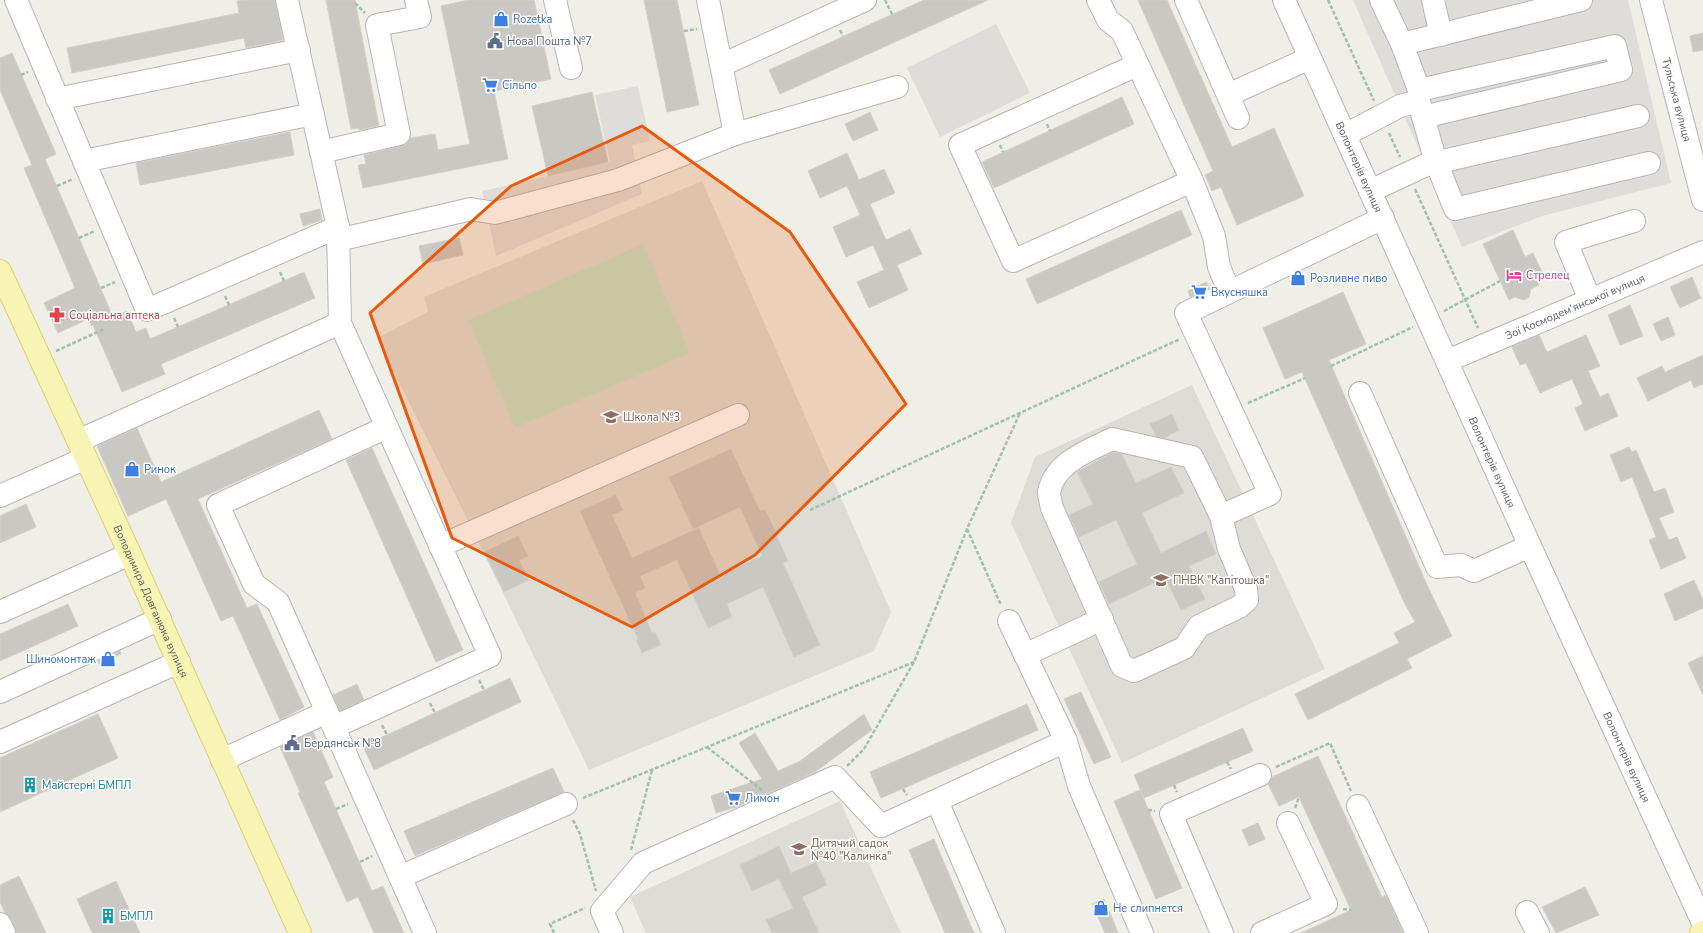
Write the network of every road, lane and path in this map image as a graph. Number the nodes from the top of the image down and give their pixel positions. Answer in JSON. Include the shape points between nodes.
{"nodes":[{"id":1,"x":16,"y":0,"type":"edge"},
{"id":2,"x":287,"y":0,"type":"edge"},
{"id":3,"x":416,"y":0,"type":"edge"},
{"id":4,"x":555,"y":0,"type":"edge"},
{"id":5,"x":708,"y":0,"type":"edge"},
{"id":6,"x":865,"y":0,"type":"edge"},
{"id":7,"x":885,"y":0,"type":"edge"},
{"id":8,"x":1098,"y":0,"type":"edge"},
{"id":9,"x":1186,"y":0,"type":"edge"},
{"id":10,"x":1284,"y":0,"type":"edge"},
{"id":11,"x":1381,"y":0,"type":"edge"},
{"id":12,"x":1432,"y":0,"type":"edge"},
{"id":13,"x":1581,"y":0,"type":"edge"},
{"id":14,"x":1651,"y":0,"type":"edge"},
{"id":15,"x":892,"y":14,"type":"dead end"},
{"id":16,"x":1441,"y":35,"type":"junction"},
{"id":17,"x":1402,"y":44,"type":"junction"},
{"id":18,"x":298,"y":50,"type":"junction"},
{"id":19,"x":1310,"y":58,"type":"junction"},
{"id":20,"x":722,"y":65,"type":"junction"},
{"id":21,"x":1137,"y":65,"type":"junction"},
{"id":22,"x":571,"y":68,"type":"dead end"},
{"id":23,"x":897,"y":87,"type":"dead end"},
{"id":24,"x":1228,"y":95,"type":"junction"},
{"id":25,"x":57,"y":98,"type":"junction"},
{"id":26,"x":1420,"y":103,"type":"junction"},
{"id":27,"x":313,"y":114,"type":"junction"},
{"id":28,"x":1638,"y":116,"type":"dead end"},
{"id":29,"x":1238,"y":118,"type":"dead end"},
{"id":30,"x":735,"y":134,"type":"junction"},
{"id":31,"x":1345,"y":135,"type":"junction"},
{"id":32,"x":321,"y":152,"type":"junction"},
{"id":33,"x":84,"y":161,"type":"junction"},
{"id":34,"x":1436,"y":162,"type":"junction"},
{"id":35,"x":1649,"y":163,"type":"dead end"},
{"id":36,"x":1192,"y":181,"type":"junction"},
{"id":37,"x":1370,"y":192,"type":"junction"},
{"id":38,"x":1703,"y":200,"type":"edge"},
{"id":39,"x":1382,"y":218,"type":"junction"},
{"id":40,"x":1634,"y":221,"type":"dead end"},
{"id":41,"x":338,"y":234,"type":"junction"},
{"id":42,"x":1703,"y":252,"type":"edge"},
{"id":43,"x":0,"y":271,"type":"edge"},
{"id":44,"x":1500,"y":281,"type":"dead end"},
{"id":45,"x":1229,"y":291,"type":"junction"},
{"id":46,"x":1590,"y":300,"type":"junction"},
{"id":47,"x":1428,"y":320,"type":"junction"},
{"id":48,"x":340,"y":323,"type":"junction"},
{"id":49,"x":104,"y":329,"type":"dead end"},
{"id":50,"x":1195,"y":332,"type":"junction"},
{"id":51,"x":40,"y":358,"type":"junction"},
{"id":52,"x":1447,"y":362,"type":"junction"},
{"id":53,"x":1331,"y":366,"type":"dead end"},
{"id":54,"x":1305,"y":378,"type":"dead end"},
{"id":55,"x":1360,"y":394,"type":"dead end"},
{"id":56,"x":1231,"y":411,"type":"junction"},
{"id":57,"x":1020,"y":412,"type":"junction"},
{"id":58,"x":738,"y":415,"type":"dead end"},
{"id":59,"x":387,"y":427,"type":"junction"},
{"id":60,"x":82,"y":449,"type":"junction"},
{"id":61,"x":0,"y":496,"type":"edge"},
{"id":62,"x":810,"y":510,"type":"dead end"},
{"id":63,"x":1221,"y":516,"type":"junction"},
{"id":64,"x":967,"y":529,"type":"junction"},
{"id":65,"x":440,"y":546,"type":"junction"},
{"id":66,"x":1530,"y":546,"type":"junction"},
{"id":67,"x":130,"y":554,"type":"junction"},
{"id":68,"x":0,"y":612,"type":"edge"},
{"id":69,"x":1102,"y":619,"type":"junction"},
{"id":70,"x":160,"y":620,"type":"junction"},
{"id":71,"x":1009,"y":621,"type":"joint"},
{"id":72,"x":1025,"y":655,"type":"junction"},
{"id":73,"x":179,"y":662,"type":"junction"},
{"id":74,"x":914,"y":662,"type":"junction"},
{"id":75,"x":0,"y":692,"type":"edge"},
{"id":76,"x":331,"y":720,"type":"junction"},
{"id":77,"x":1066,"y":741,"type":"junction"},
{"id":78,"x":0,"y":742,"type":"edge"},
{"id":79,"x":706,"y":747,"type":"junction"},
{"id":80,"x":222,"y":760,"type":"junction"},
{"id":81,"x":652,"y":769,"type":"junction"},
{"id":82,"x":1260,"y":775,"type":"joint"},
{"id":83,"x":836,"y":777,"type":"junction"},
{"id":84,"x":937,"y":801,"type":"junction"},
{"id":85,"x":779,"y":803,"type":"junction"},
{"id":86,"x":566,"y":804,"type":"junction"},
{"id":87,"x":1358,"y":806,"type":"joint"},
{"id":88,"x":1288,"y":823,"type":"dead end"},
{"id":89,"x":630,"y":853,"type":"dead end"},
{"id":90,"x":400,"y":877,"type":"junction"},
{"id":91,"x":602,"y":911,"type":"junction"},
{"id":92,"x":1527,"y":912,"type":"dead end"},
{"id":93,"x":1703,"y":922,"type":"edge"},
{"id":94,"x":0,"y":924,"type":"edge"},
{"id":95,"x":4,"y":933,"type":"edge"},
{"id":96,"x":300,"y":933,"type":"edge"},
{"id":97,"x":425,"y":933,"type":"edge"},
{"id":98,"x":554,"y":933,"type":"edge"},
{"id":99,"x":612,"y":933,"type":"edge"},
{"id":100,"x":994,"y":933,"type":"edge"},
{"id":101,"x":1142,"y":933,"type":"edge"},
{"id":102,"x":1222,"y":933,"type":"edge"},
{"id":103,"x":1262,"y":933,"type":"edge"},
{"id":104,"x":1417,"y":933,"type":"edge"},
{"id":105,"x":1538,"y":933,"type":"edge"}],
"edges":[{"from":1,"to":25,"type":"street"},
{"from":2,"to":18,"type":"street"},
{"from":3,"to":32,"type":"street","via":[[420,17],[377,25],[399,134]]},
{"from":4,"to":22,"type":"street"},
{"from":5,"to":20,"type":"street"},
{"from":6,"to":20,"type":"street"},
{"from":7,"to":15,"type":"path"},
{"from":8,"to":21,"type":"street","via":[[1108,20],[1122,32]]},
{"from":9,"to":24,"type":"street"},
{"from":10,"to":19,"type":"street","name":"Волонтерів вулиця"},
{"from":11,"to":17,"type":"street"},
{"from":12,"to":16,"type":"street"},
{"from":13,"to":16,"type":"street"},
{"from":14,"to":38,"type":"street","name":"Тульська вулиця"},
{"from":16,"to":17,"type":"street"},
{"from":17,"to":26,"type":"street"},
{"from":18,"to":25,"type":"street"},
{"from":18,"to":27,"type":"street"},
{"from":19,"to":24,"type":"street"},
{"from":19,"to":31,"type":"street","name":"Волонтерів вулиця"},
{"from":20,"to":30,"type":"street"},
{"from":21,"to":36,"type":"street"},
{"from":21,"to":36,"type":"street","via":[[960,145],[1013,261]]},
{"from":23,"to":30,"type":"street"},
{"from":24,"to":29,"type":"street"},
{"from":25,"to":33,"type":"street"},
{"from":26,"to":26,"type":"street","via":[[1620,70],[1615,46]]},
{"from":26,"to":31,"type":"street","via":[[1400,106]]},
{"from":26,"to":34,"type":"street"},
{"from":27,"to":32,"type":"street"},
{"from":27,"to":33,"type":"street"},
{"from":28,"to":34,"type":"street"},
{"from":30,"to":41,"type":"street","via":[[618,180],[495,214],[471,209]]},
{"from":31,"to":37,"type":"street","name":"Волонтерів вулиця"},
{"from":32,"to":41,"type":"street"},
{"from":33,"to":41,"type":"street","via":[[146,310]]},
{"from":34,"to":35,"type":"street","via":[[1456,209]]},
{"from":34,"to":37,"type":"street"},
{"from":36,"to":45,"type":"street","via":[[1214,236],[1219,267]]},
{"from":37,"to":39,"type":"street","name":"Волонтерів вулиця"},
{"from":39,"to":45,"type":"street"},
{"from":39,"to":47,"type":"street","name":"Волонтерів вулиця"},
{"from":40,"to":46,"type":"street","via":[[1566,242]]},
{"from":41,"to":48,"type":"street"},
{"from":42,"to":46,"type":"street","name":"Зої Космодем’янської вулиця"},
{"from":43,"to":51,"type":"main road","name":"Володимира Довганюка вулиця"},
{"from":44,"to":47,"type":"path"},
{"from":45,"to":50,"type":"street","via":[[1186,313]]},
{"from":46,"to":52,"type":"street","name":"Зої Космодем’янської вулиця"},
{"from":47,"to":52,"type":"street","name":"Волонтерів вулиця"},
{"from":47,"to":53,"type":"path"},
{"from":48,"to":59,"type":"street"},
{"from":48,"to":60,"type":"street"},
{"from":49,"to":51,"type":"path"},
{"from":50,"to":56,"type":"street"},
{"from":50,"to":57,"type":"path"},
{"from":51,"to":60,"type":"main road","name":"Володимира Довганюка вулиця"},
{"from":52,"to":66,"type":"street","name":"Волонтерів вулиця"},
{"from":54,"to":56,"type":"path"},
{"from":55,"to":66,"type":"street","via":[[1437,567],[1461,565],[1474,571]]},
{"from":56,"to":63,"type":"street","via":[[1270,494]]},
{"from":57,"to":62,"type":"path"},
{"from":57,"to":64,"type":"path"},
{"from":58,"to":65,"type":"street"},
{"from":59,"to":65,"type":"street"},
{"from":59,"to":76,"type":"street","via":[[218,505],[254,584],[278,602]]},
{"from":60,"to":61,"type":"street"},
{"from":60,"to":67,"type":"main road","name":"Володимира Довганюка вулиця"},
{"from":63,"to":69,"type":"street","via":[[1229,549],[1246,589],[1247,600],[1239,607],[1199,626],[1184,648],[1134,671],[1122,666]]},
{"from":63,"to":69,"type":"street","via":[[1192,457],[1112,439],[1076,456],[1054,480],[1049,494],[1052,508]]},
{"from":64,"to":71,"type":"path"},
{"from":64,"to":74,"type":"path"},
{"from":65,"to":76,"type":"street","via":[[490,656]]},
{"from":66,"to":93,"type":"street","name":"Волонтерів вулиця"},
{"from":67,"to":68,"type":"street"},
{"from":67,"to":70,"type":"main road","name":"Володимира Довганюка вулиця"},
{"from":69,"to":72,"type":"street"},
{"from":70,"to":73,"type":"main road","name":"Володимира Довганюка вулиця"},
{"from":70,"to":75,"type":"street"},
{"from":71,"to":72,"type":"street"},
{"from":72,"to":77,"type":"street"},
{"from":73,"to":78,"type":"street"},
{"from":73,"to":80,"type":"main road","name":"Володимира Довганюка вулиця"},
{"from":74,"to":79,"type":"path"},
{"from":74,"to":83,"type":"path","via":[[864,749]]},
{"from":76,"to":80,"type":"street"},
{"from":76,"to":90,"type":"street"},
{"from":77,"to":84,"type":"street"},
{"from":77,"to":101,"type":"street","via":[[1079,786]]},
{"from":79,"to":81,"type":"path"},
{"from":79,"to":85,"type":"path"},
{"from":80,"to":96,"type":"main road","name":"Володимира Довганюка вулиця"},
{"from":81,"to":86,"type":"path"},
{"from":81,"to":89,"type":"path"},
{"from":82,"to":87,"type":"path","via":[[1330,743]]},
{"from":82,"to":102,"type":"street","via":[[1171,814]]},
{"from":83,"to":84,"type":"street","via":[[881,826]]},
{"from":83,"to":85,"type":"street"},
{"from":84,"to":100,"type":"street"},
{"from":85,"to":91,"type":"street","via":[[644,863]]},
{"from":86,"to":90,"type":"street"},
{"from":86,"to":91,"type":"path","via":[[580,834]]},
{"from":87,"to":104,"type":"street"},
{"from":88,"to":103,"type":"street","via":[[1326,904]]},
{"from":90,"to":97,"type":"street"},
{"from":91,"to":98,"type":"path","via":[[586,908],[550,924]]},
{"from":91,"to":99,"type":"street"},
{"from":92,"to":105,"type":"street"},
{"from":94,"to":95,"type":"street"}]}
